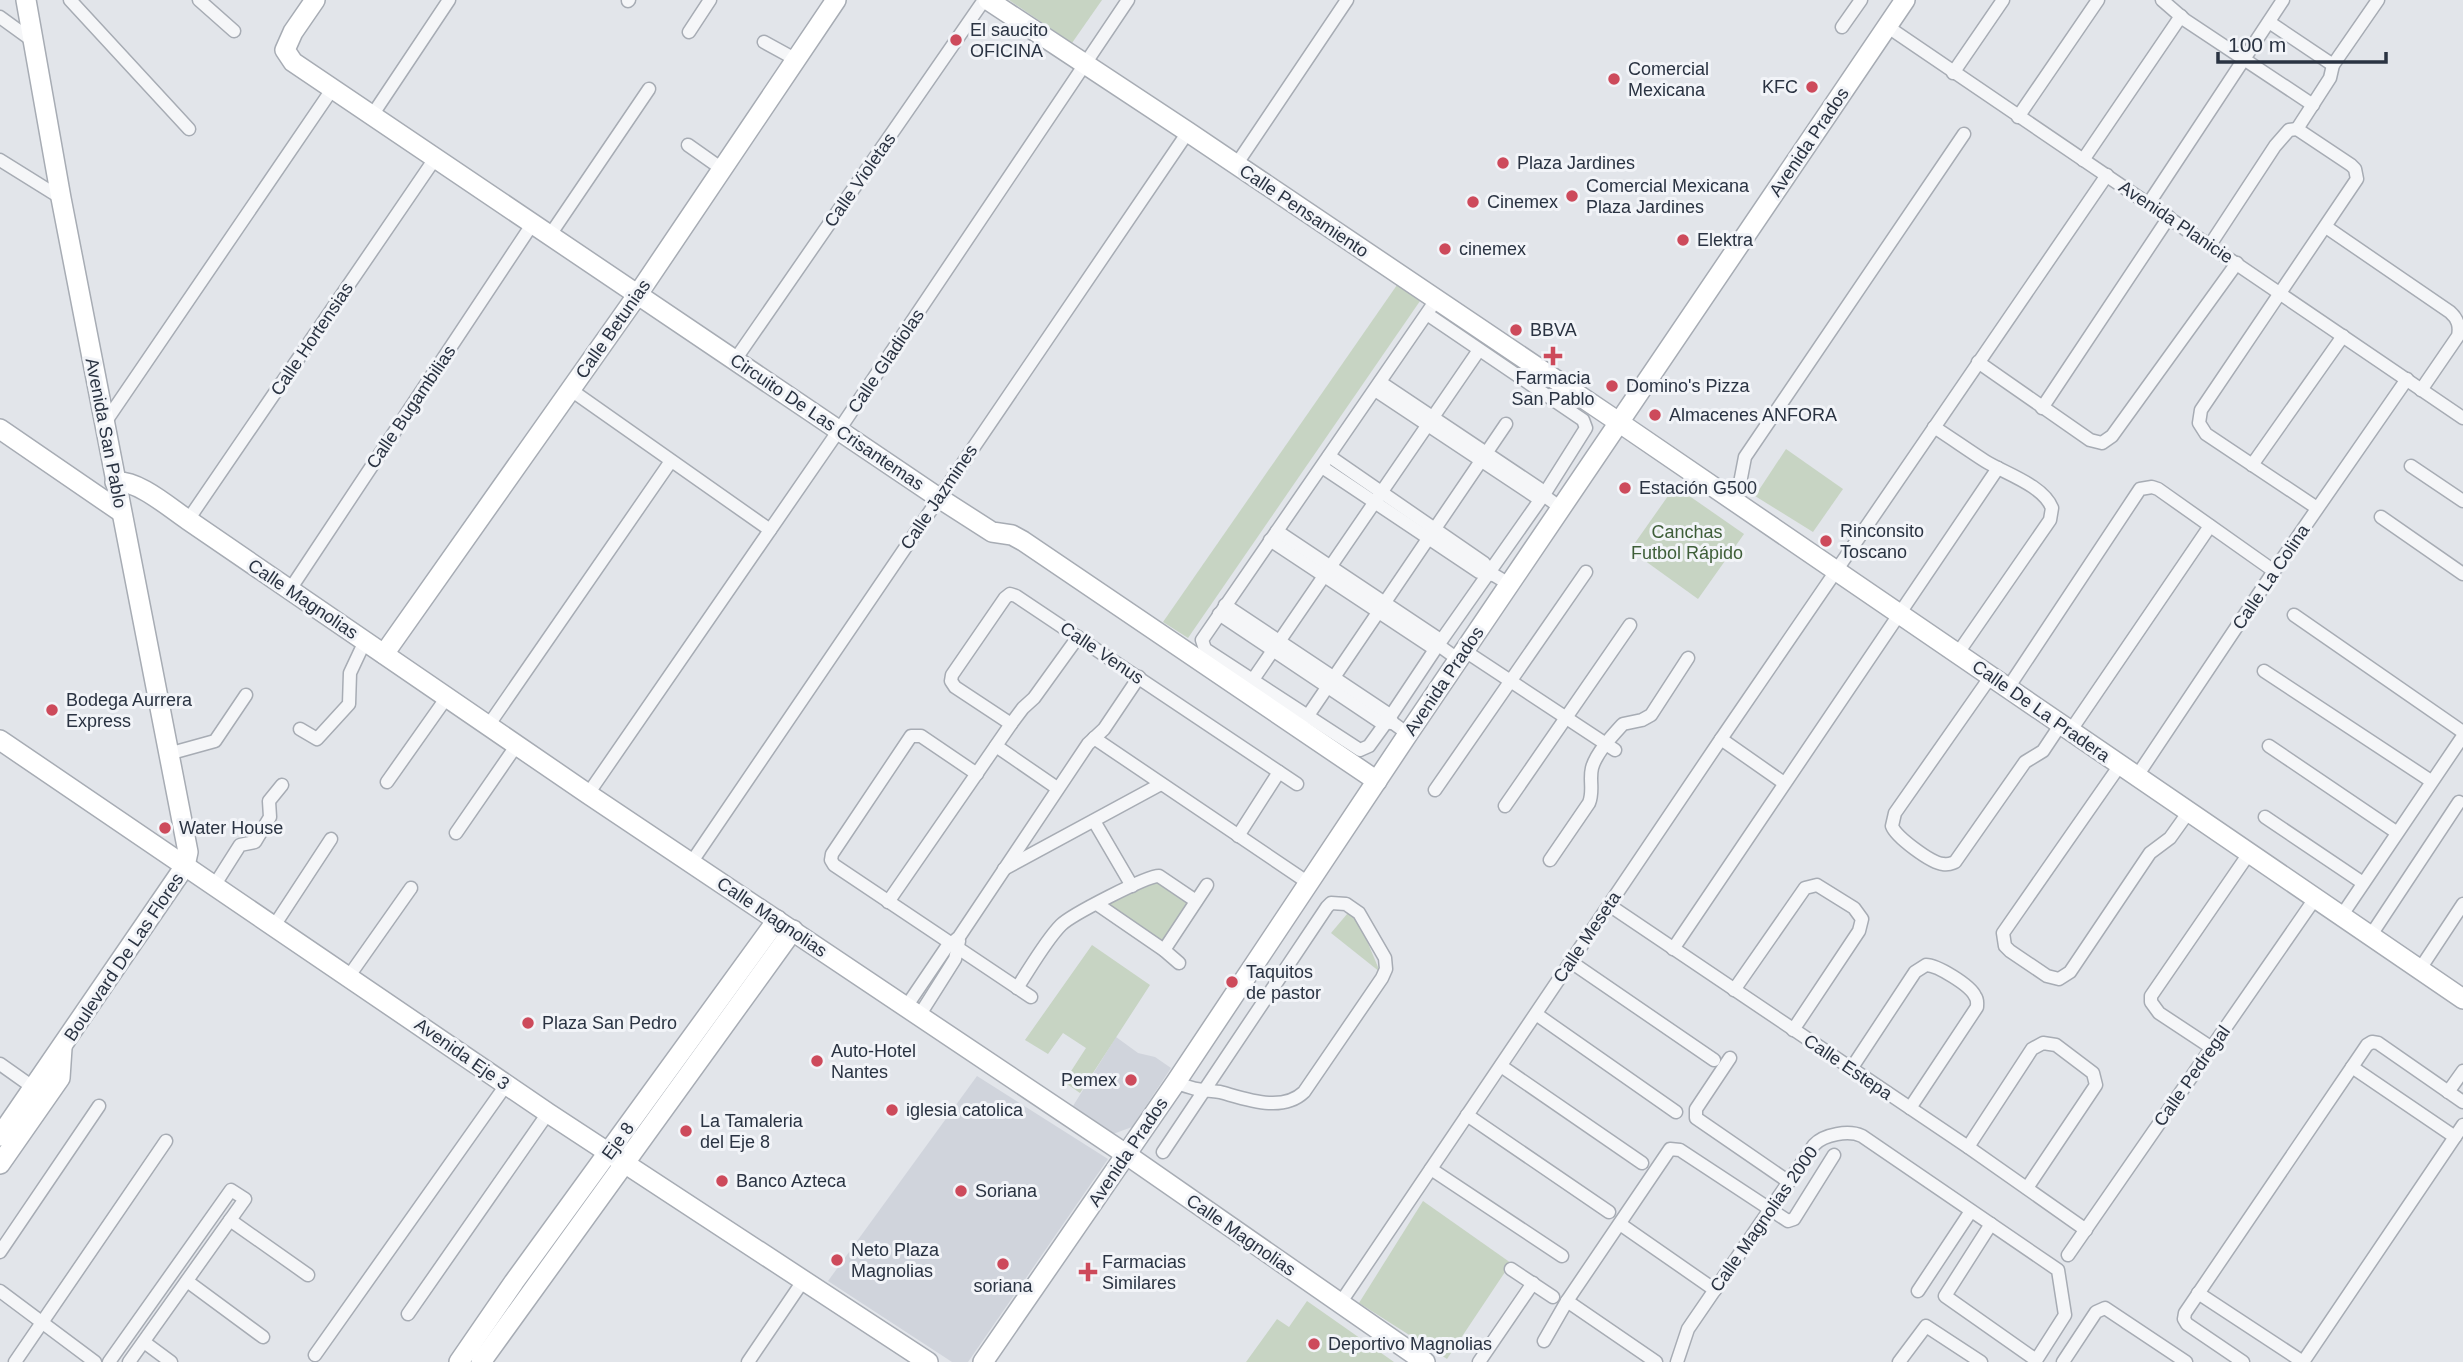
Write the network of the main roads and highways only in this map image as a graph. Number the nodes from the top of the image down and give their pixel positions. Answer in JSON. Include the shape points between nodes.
{"nodes":[{"id":1,"x":26,"y":0,"type":"edge"},
{"id":2,"x":315,"y":0,"type":"edge"},
{"id":3,"x":836,"y":0,"type":"edge"},
{"id":4,"x":986,"y":0,"type":"edge"},
{"id":5,"x":1905,"y":0,"type":"edge"},
{"id":6,"x":638,"y":294,"type":"junction"},
{"id":7,"x":1620,"y":423,"type":"junction"},
{"id":8,"x":0,"y":429,"type":"edge"},
{"id":9,"x":115,"y":482,"type":"junction"},
{"id":10,"x":121,"y":512,"type":"junction"},
{"id":11,"x":384,"y":654,"type":"junction"},
{"id":12,"x":0,"y":740,"type":"edge"},
{"id":13,"x":1377,"y":781,"type":"junction"},
{"id":14,"x":185,"y":866,"type":"junction"},
{"id":15,"x":785,"y":925,"type":"junction"},
{"id":16,"x":2463,"y":999,"type":"edge"},
{"id":17,"x":62,"y":1048,"type":"junction"},
{"id":18,"x":0,"y":1136,"type":"edge"},
{"id":19,"x":1126,"y":1155,"type":"junction"},
{"id":20,"x":616,"y":1157,"type":"junction"},
{"id":21,"x":0,"y":1164,"type":"edge"},
{"id":22,"x":920,"y":1360,"type":"edge"},
{"id":23,"x":459,"y":1362,"type":"edge"},
{"id":24,"x":481,"y":1362,"type":"edge"},
{"id":25,"x":983,"y":1362,"type":"edge"},
{"id":26,"x":1425,"y":1362,"type":"edge"}],
"edges":[{"from":1,"to":9,"type":"main road","name":"Avenida San Pablo"},
{"from":2,"to":6,"type":"main road","name":"Circuito De Las Crisantemas","via":[[285,50],[293,62]]},
{"from":3,"to":6,"type":"main road","name":"Calle Betunias"},
{"from":4,"to":7,"type":"main road","name":"Calle Pensamiento","via":[[1236,165],[1431,307]]},
{"from":5,"to":7,"type":"main road","name":"Avenida Prados"},
{"from":6,"to":11,"type":"main road","name":"Calle Betunias"},
{"from":6,"to":13,"type":"main road","name":"Circuito De Las Crisantemas","via":[[939,498],[992,532],[1023,541]]},
{"from":7,"to":13,"type":"main road","name":"Avenida Prados","via":[[1548,499],[1495,576],[1462,655],[1394,724]]},
{"from":7,"to":16,"type":"main road","name":"Calle De La Pradera"},
{"from":8,"to":10,"type":"main road"},
{"from":9,"to":10,"type":"main road","name":"Avenida San Pablo"},
{"from":9,"to":11,"type":"main road","name":"Calle Magnolias","via":[[135,485]]},
{"from":10,"to":14,"type":"main road","name":"Avenida San Pablo","via":[[188,852]]},
{"from":11,"to":15,"type":"main road","name":"Calle Magnolias"},
{"from":12,"to":14,"type":"main road","name":"Avenida Eje 3"},
{"from":13,"to":19,"type":"main road","name":"Avenida Prados"},
{"from":14,"to":17,"type":"main road","name":"Boulevard De Las Flores"},
{"from":14,"to":20,"type":"main road","name":"Avenida Eje 3"},
{"from":15,"to":19,"type":"main road","name":"Calle Magnolias"},
{"from":15,"to":20,"type":"main road","name":"Eje 8"},
{"from":17,"to":18,"type":"main road","name":"Boulevard De Las Flores"},
{"from":17,"to":21,"type":"main road","name":"Boulevard De Las Flores","via":[[60,1078]]},
{"from":19,"to":25,"type":"main road","name":"Avenida Prados"},
{"from":19,"to":26,"type":"main road","name":"Calle Magnolias"},
{"from":20,"to":22,"type":"main road","name":"Avenida Eje 3"},
{"from":20,"to":23,"type":"main road","name":"Eje 8","via":[[514,1282]]},
{"from":20,"to":24,"type":"main road","name":"Eje 8"}]}
